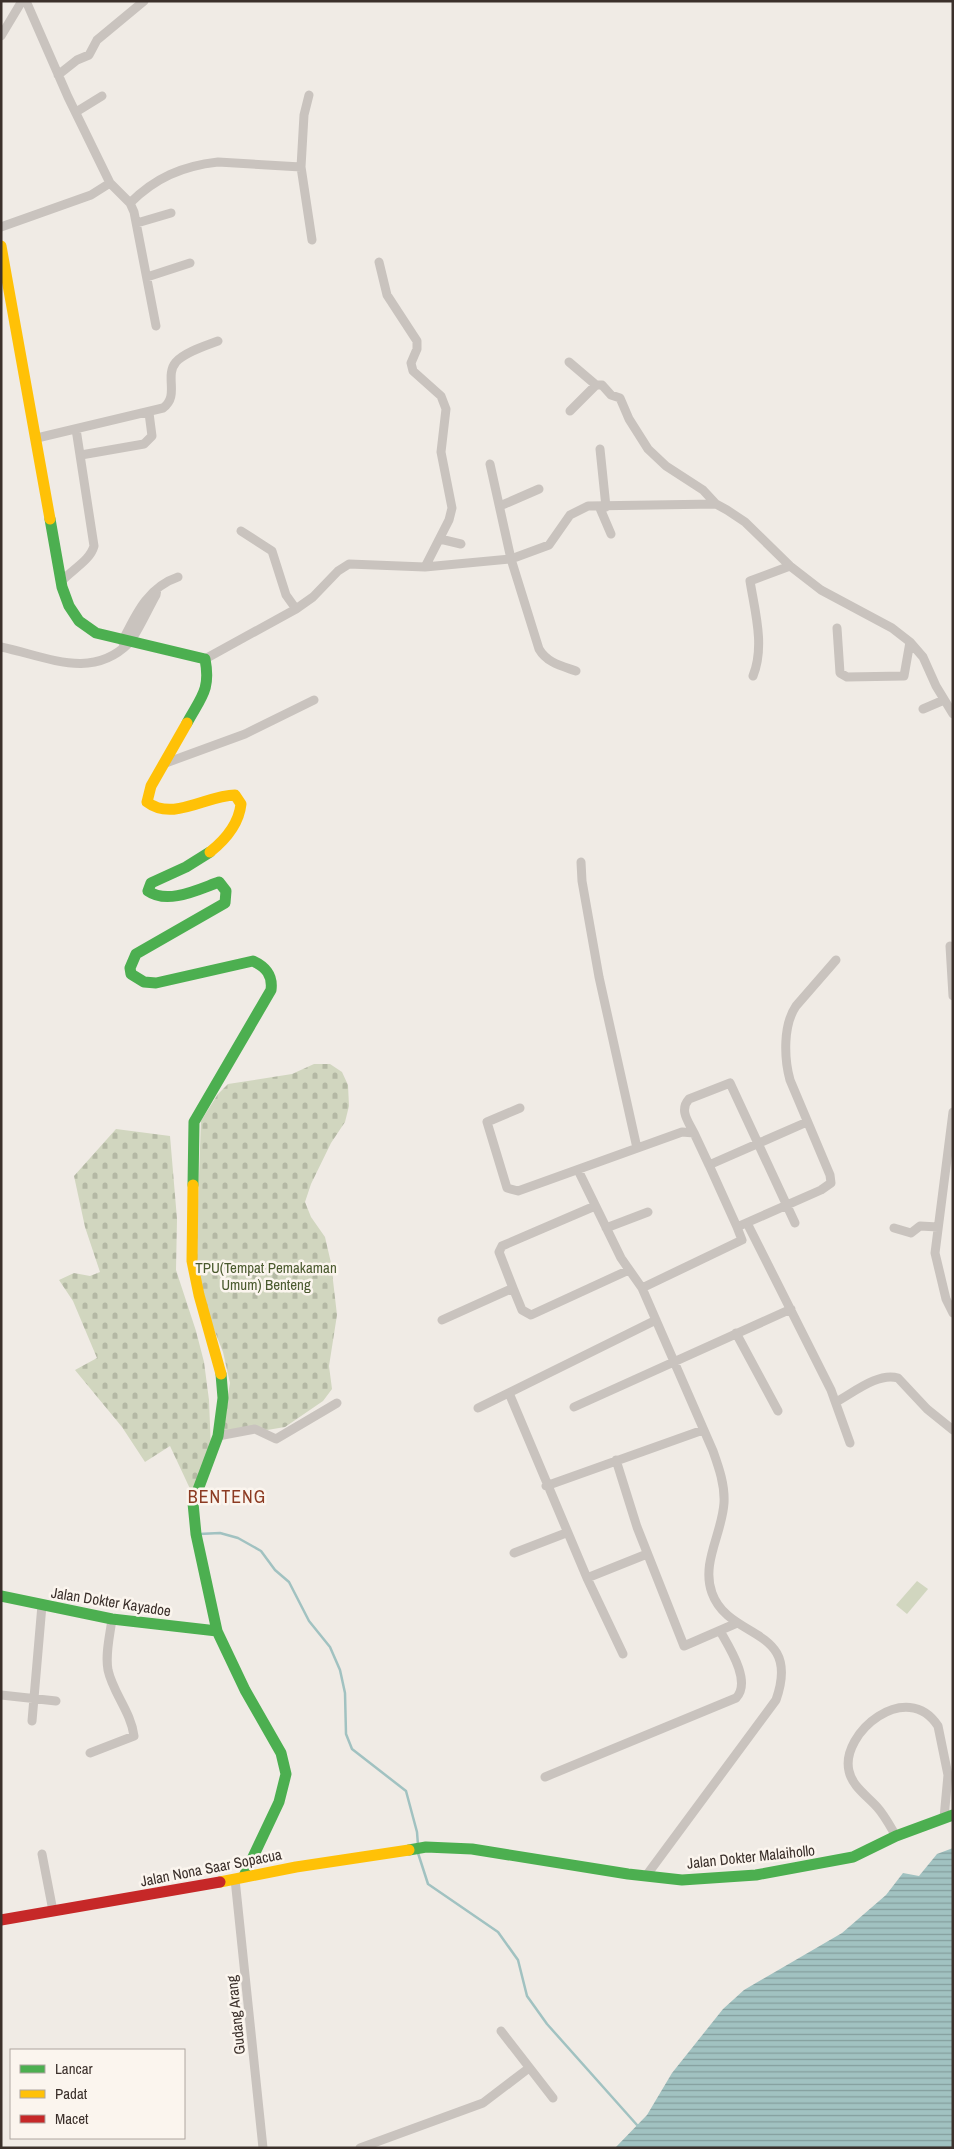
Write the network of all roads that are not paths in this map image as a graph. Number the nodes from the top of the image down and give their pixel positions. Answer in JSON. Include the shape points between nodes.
{"nodes":[{"id":1,"x":22,"y":1,"type":"edge"},
{"id":2,"x":26,"y":1,"type":"edge"},
{"id":3,"x":144,"y":1,"type":"edge"},
{"id":4,"x":1,"y":36,"type":"edge"},
{"id":5,"x":58,"y":75,"type":"junction"},
{"id":6,"x":309,"y":95,"type":"dead end"},
{"id":7,"x":102,"y":96,"type":"dead end"},
{"id":8,"x":76,"y":112,"type":"junction"},
{"id":9,"x":301,"y":167,"type":"junction"},
{"id":10,"x":110,"y":183,"type":"junction"},
{"id":11,"x":130,"y":203,"type":"junction"},
{"id":12,"x":171,"y":213,"type":"dead end"},
{"id":13,"x":137,"y":223,"type":"junction"},
{"id":14,"x":1,"y":228,"type":"edge"},
{"id":15,"x":312,"y":240,"type":"dead end"},
{"id":16,"x":1,"y":246,"type":"edge"},
{"id":17,"x":379,"y":262,"type":"dead end"},
{"id":18,"x":190,"y":263,"type":"dead end"},
{"id":19,"x":147,"y":277,"type":"junction"},
{"id":20,"x":156,"y":326,"type":"dead end"},
{"id":21,"x":218,"y":341,"type":"dead end"},
{"id":22,"x":569,"y":362,"type":"dead end"},
{"id":23,"x":596,"y":385,"type":"junction"},
{"id":24,"x":570,"y":411,"type":"dead end"},
{"id":25,"x":149,"y":413,"type":"junction"},
{"id":26,"x":76,"y":429,"type":"junction"},
{"id":27,"x":36,"y":438,"type":"junction"},
{"id":28,"x":600,"y":450,"type":"dead end"},
{"id":29,"x":80,"y":455,"type":"junction"},
{"id":30,"x":490,"y":464,"type":"dead end"},
{"id":31,"x":539,"y":489,"type":"dead end"},
{"id":32,"x":716,"y":504,"type":"junction"},
{"id":33,"x":500,"y":506,"type":"junction"},
{"id":34,"x":603,"y":507,"type":"junction"},
{"id":35,"x":241,"y":531,"type":"dead end"},
{"id":36,"x":611,"y":534,"type":"dead end"},
{"id":37,"x":440,"y":539,"type":"junction"},
{"id":38,"x":461,"y":544,"type":"dead end"},
{"id":39,"x":511,"y":559,"type":"junction"},
{"id":40,"x":790,"y":566,"type":"junction"},
{"id":41,"x":425,"y":567,"type":"junction"},
{"id":42,"x":178,"y":577,"type":"dead end"},
{"id":43,"x":61,"y":582,"type":"junction"},
{"id":44,"x":296,"y":609,"type":"junction"},
{"id":45,"x":837,"y":628,"type":"dead end"},
{"id":46,"x":910,"y":642,"type":"junction"},
{"id":47,"x":125,"y":643,"type":"junction"},
{"id":48,"x":1,"y":647,"type":"edge"},
{"id":49,"x":205,"y":659,"type":"junction"},
{"id":50,"x":576,"y":671,"type":"dead end"},
{"id":51,"x":753,"y":676,"type":"dead end"},
{"id":52,"x":314,"y":700,"type":"dead end"},
{"id":53,"x":944,"y":700,"type":"junction"},
{"id":54,"x":923,"y":709,"type":"dead end"},
{"id":55,"x":953,"y":714,"type":"edge"},
{"id":56,"x":163,"y":764,"type":"junction"},
{"id":57,"x":581,"y":862,"type":"dead end"},
{"id":58,"x":950,"y":946,"type":"dead end"},
{"id":59,"x":836,"y":960,"type":"dead end"},
{"id":60,"x":953,"y":996,"type":"edge"},
{"id":61,"x":520,"y":1108,"type":"dead end"},
{"id":62,"x":953,"y":1112,"type":"edge"},
{"id":63,"x":807,"y":1122,"type":"junction"},
{"id":64,"x":694,"y":1133,"type":"junction"},
{"id":65,"x":759,"y":1144,"type":"junction"},
{"id":66,"x":637,"y":1148,"type":"junction"},
{"id":67,"x":709,"y":1165,"type":"junction"},
{"id":68,"x":578,"y":1170,"type":"junction"},
{"id":69,"x":786,"y":1205,"type":"junction"},
{"id":70,"x":943,"y":1205,"type":"junction"},
{"id":71,"x":595,"y":1206,"type":"junction"},
{"id":72,"x":953,"y":1206,"type":"edge"},
{"id":73,"x":648,"y":1212,"type":"dead end"},
{"id":74,"x":747,"y":1222,"type":"junction"},
{"id":75,"x":795,"y":1223,"type":"dead end"},
{"id":76,"x":736,"y":1227,"type":"junction"},
{"id":77,"x":938,"y":1227,"type":"junction"},
{"id":78,"x":606,"y":1228,"type":"junction"},
{"id":79,"x":894,"y":1228,"type":"dead end"},
{"id":80,"x":754,"y":1235,"type":"junction"},
{"id":81,"x":742,"y":1240,"type":"junction"},
{"id":82,"x":629,"y":1270,"type":"junction"},
{"id":83,"x":513,"y":1288,"type":"junction"},
{"id":84,"x":642,"y":1288,"type":"junction"},
{"id":85,"x":791,"y":1308,"type":"junction"},
{"id":86,"x":953,"y":1313,"type":"edge"},
{"id":87,"x":442,"y":1320,"type":"dead end"},
{"id":88,"x":656,"y":1320,"type":"junction"},
{"id":89,"x":736,"y":1333,"type":"junction"},
{"id":90,"x":673,"y":1362,"type":"junction"},
{"id":91,"x":509,"y":1393,"type":"junction"},
{"id":92,"x":836,"y":1402,"type":"junction"},
{"id":93,"x":337,"y":1403,"type":"dead end"},
{"id":94,"x":574,"y":1407,"type":"dead end"},
{"id":95,"x":478,"y":1408,"type":"dead end"},
{"id":96,"x":778,"y":1411,"type":"dead end"},
{"id":97,"x":703,"y":1430,"type":"junction"},
{"id":98,"x":953,"y":1430,"type":"edge"},
{"id":99,"x":218,"y":1436,"type":"junction"},
{"id":100,"x":850,"y":1443,"type":"dead end"},
{"id":101,"x":616,"y":1460,"type":"junction"},
{"id":102,"x":546,"y":1486,"type":"junction"},
{"id":103,"x":566,"y":1533,"type":"junction"},
{"id":104,"x":514,"y":1554,"type":"dead end"},
{"id":105,"x":647,"y":1554,"type":"junction"},
{"id":106,"x":587,"y":1578,"type":"junction"},
{"id":107,"x":1,"y":1596,"type":"edge"},
{"id":108,"x":42,"y":1606,"type":"junction"},
{"id":109,"x":112,"y":1619,"type":"junction"},
{"id":110,"x":738,"y":1623,"type":"junction"},
{"id":111,"x":720,"y":1630,"type":"junction"},
{"id":112,"x":217,"y":1631,"type":"junction"},
{"id":113,"x":623,"y":1654,"type":"dead end"},
{"id":114,"x":1,"y":1695,"type":"edge"},
{"id":115,"x":34,"y":1697,"type":"junction"},
{"id":116,"x":56,"y":1700,"type":"dead end"},
{"id":117,"x":32,"y":1721,"type":"dead end"},
{"id":118,"x":90,"y":1753,"type":"dead end"},
{"id":119,"x":545,"y":1777,"type":"dead end"},
{"id":120,"x":949,"y":1817,"type":"edge"},
{"id":121,"x":896,"y":1836,"type":"junction"},
{"id":122,"x":426,"y":1848,"type":"joint"},
{"id":123,"x":42,"y":1854,"type":"dead end"},
{"id":124,"x":646,"y":1876,"type":"junction"},
{"id":125,"x":240,"y":1877,"type":"junction"},
{"id":126,"x":54,"y":1911,"type":"junction"},
{"id":127,"x":1,"y":1920,"type":"edge"},
{"id":128,"x":501,"y":2031,"type":"dead end"},
{"id":129,"x":529,"y":2068,"type":"junction"},
{"id":130,"x":553,"y":2098,"type":"dead end"},
{"id":131,"x":263,"y":2148,"type":"edge"},
{"id":132,"x":360,"y":2148,"type":"edge"}],
"edges":[{"from":1,"to":4,"type":"street"},
{"from":2,"to":5,"type":"street"},
{"from":3,"to":5,"type":"street","via":[[97,40],[89,55]]},
{"from":5,"to":8,"type":"street"},
{"from":6,"to":9,"type":"street","via":[[302,134]]},
{"from":7,"to":8,"type":"street"},
{"from":8,"to":10,"type":"street"},
{"from":9,"to":11,"type":"street","via":[[205,164],[167,174],[146,187]]},
{"from":9,"to":15,"type":"street"},
{"from":10,"to":11,"type":"street"},
{"from":10,"to":14,"type":"street","via":[[91,195]]},
{"from":11,"to":13,"type":"street"},
{"from":12,"to":13,"type":"street"},
{"from":13,"to":19,"type":"street"},
{"from":16,"to":27,"type":"street"},
{"from":17,"to":37,"type":"street","via":[[387,296],[417,341],[411,363],[413,371],[441,396],[446,409],[441,452],[452,508]]},
{"from":18,"to":19,"type":"street"},
{"from":19,"to":20,"type":"street"},
{"from":21,"to":25,"type":"street","via":[[176,362],[172,369],[170,404]]},
{"from":22,"to":23,"type":"street"},
{"from":23,"to":24,"type":"street"},
{"from":23,"to":32,"type":"street","via":[[602,385],[611,396],[620,398],[640,438],[658,459],[703,490]]},
{"from":25,"to":26,"type":"street"},
{"from":25,"to":29,"type":"street","via":[[152,436],[144,444]]},
{"from":26,"to":27,"type":"street"},
{"from":26,"to":29,"type":"street"},
{"from":27,"to":43,"type":"street"},
{"from":28,"to":34,"type":"street"},
{"from":29,"to":43,"type":"street","via":[[94,546],[89,558]]},
{"from":30,"to":33,"type":"street"},
{"from":31,"to":33,"type":"street"},
{"from":32,"to":34,"type":"street"},
{"from":32,"to":40,"type":"street","via":[[745,522]]},
{"from":33,"to":39,"type":"street"},
{"from":34,"to":36,"type":"street"},
{"from":34,"to":39,"type":"street","via":[[588,506],[575,511],[549,545]]},
{"from":35,"to":44,"type":"street","via":[[272,551],[286,595]]},
{"from":37,"to":38,"type":"street"},
{"from":37,"to":41,"type":"street"},
{"from":39,"to":41,"type":"street"},
{"from":39,"to":50,"type":"street","via":[[542,654],[553,663]]},
{"from":40,"to":46,"type":"street","via":[[821,590],[892,628]]},
{"from":40,"to":51,"type":"street","via":[[750,581],[758,641],[758,663]]},
{"from":41,"to":44,"type":"street","via":[[349,564]]},
{"from":42,"to":47,"type":"street","via":[[157,589]]},
{"from":43,"to":47,"type":"street","via":[[70,609],[80,624]]},
{"from":44,"to":49,"type":"street"},
{"from":45,"to":46,"type":"street","via":[[840,673],[847,677],[904,676]]},
{"from":46,"to":53,"type":"street","via":[[923,657]]},
{"from":47,"to":48,"type":"street","via":[[111,657],[98,663],[78,665]]},
{"from":47,"to":49,"type":"street"},
{"from":49,"to":56,"type":"street","via":[[207,687]]},
{"from":52,"to":56,"type":"street","via":[[245,734]]},
{"from":53,"to":54,"type":"street"},
{"from":53,"to":55,"type":"street"},
{"from":56,"to":99,"type":"street","via":[[147,798],[150,806],[170,810],[231,795],[235,796],[241,808],[231,831],[212,852],[151,883],[148,888],[155,896],[182,895],[219,882],[224,887],[225,903],[136,954],[131,974],[144,982],[156,982],[254,961],[265,967],[272,980],[271,990],[215,1082],[193,1128],[192,1261],[222,1377],[223,1410]]},
{"from":57,"to":66,"type":"street","via":[[599,977]]},
{"from":58,"to":60,"type":"street"},
{"from":59,"to":63,"type":"street","via":[[803,995],[789,1022],[788,1070]]},
{"from":61,"to":68,"type":"street","via":[[487,1122],[507,1188],[518,1191]]},
{"from":62,"to":70,"type":"street"},
{"from":63,"to":65,"type":"street"},
{"from":63,"to":69,"type":"street","via":[[830,1175],[830,1183]]},
{"from":64,"to":65,"type":"street","via":[[684,1111],[685,1104],[730,1083]]},
{"from":64,"to":66,"type":"street","via":[[682,1132]]},
{"from":64,"to":67,"type":"street"},
{"from":65,"to":67,"type":"street"},
{"from":65,"to":69,"type":"street"},
{"from":66,"to":68,"type":"street"},
{"from":67,"to":76,"type":"street"},
{"from":68,"to":71,"type":"street"},
{"from":69,"to":74,"type":"street"},
{"from":69,"to":75,"type":"street"},
{"from":70,"to":72,"type":"street"},
{"from":70,"to":77,"type":"street"},
{"from":71,"to":78,"type":"street"},
{"from":71,"to":83,"type":"street","via":[[500,1248]]},
{"from":73,"to":78,"type":"street"},
{"from":74,"to":76,"type":"street"},
{"from":74,"to":80,"type":"street"},
{"from":76,"to":81,"type":"street"},
{"from":77,"to":79,"type":"street","via":[[920,1226],[916,1232],[909,1233]]},
{"from":77,"to":86,"type":"street","via":[[935,1254],[946,1299]]},
{"from":78,"to":82,"type":"street"},
{"from":80,"to":81,"type":"street"},
{"from":80,"to":85,"type":"street"},
{"from":81,"to":84,"type":"street"},
{"from":82,"to":83,"type":"street","via":[[531,1315],[522,1310]]},
{"from":82,"to":84,"type":"street"},
{"from":83,"to":87,"type":"street"},
{"from":84,"to":88,"type":"street"},
{"from":85,"to":89,"type":"street"},
{"from":85,"to":92,"type":"street"},
{"from":88,"to":90,"type":"street"},
{"from":88,"to":91,"type":"street"},
{"from":89,"to":90,"type":"street"},
{"from":89,"to":96,"type":"street"},
{"from":90,"to":94,"type":"street"},
{"from":90,"to":97,"type":"street"},
{"from":91,"to":95,"type":"street"},
{"from":91,"to":102,"type":"street"},
{"from":92,"to":98,"type":"street","via":[[873,1382],[893,1376]]},
{"from":92,"to":100,"type":"street"},
{"from":93,"to":99,"type":"street","via":[[281,1438],[272,1438],[255,1429]]},
{"from":97,"to":101,"type":"street"},
{"from":97,"to":110,"type":"street","via":[[716,1460],[724,1493],[708,1576],[716,1602]]},
{"from":99,"to":112,"type":"street","via":[[195,1493],[193,1510],[200,1564]]},
{"from":101,"to":102,"type":"street"},
{"from":101,"to":105,"type":"street"},
{"from":102,"to":103,"type":"street"},
{"from":103,"to":104,"type":"street"},
{"from":103,"to":106,"type":"street"},
{"from":105,"to":106,"type":"street"},
{"from":105,"to":111,"type":"street","via":[[684,1646]]},
{"from":106,"to":113,"type":"street"},
{"from":107,"to":108,"type":"street","name":"Jalan Dokter Kayadoe"},
{"from":108,"to":109,"type":"street","name":"Jalan Dokter Kayadoe"},
{"from":108,"to":115,"type":"street"},
{"from":109,"to":112,"type":"street","name":"Jalan Dokter Kayadoe"},
{"from":109,"to":118,"type":"street","via":[[108,1671],[134,1736]]},
{"from":110,"to":111,"type":"street"},
{"from":110,"to":124,"type":"street","via":[[764,1638],[777,1654],[782,1675],[776,1700]]},
{"from":111,"to":119,"type":"street","via":[[738,1670],[742,1693]]},
{"from":112,"to":125,"type":"street","via":[[245,1690],[281,1752],[286,1774],[278,1802]]},
{"from":114,"to":115,"type":"street"},
{"from":115,"to":116,"type":"street"},
{"from":115,"to":117,"type":"street"},
{"from":120,"to":121,"type":"street","name":"Jalan Dokter Malaihollo"},
{"from":120,"to":121,"type":"street","via":[[948,1775],[938,1726],[934,1719],[921,1711],[889,1709],[873,1719],[858,1739],[850,1756],[848,1771]]},
{"from":121,"to":124,"type":"street","name":"Jalan Dokter Malaihollo","via":[[853,1857],[790,1870],[709,1880]]},
{"from":122,"to":124,"type":"street","name":"Jalan Dokter Malaihollo","via":[[485,1850]]},
{"from":122,"to":125,"type":"street","name":"Jalan Nona Saar Sopacua"},
{"from":123,"to":126,"type":"street"},
{"from":125,"to":126,"type":"street","name":"Jalan Nona Saar Sopacua"},
{"from":125,"to":131,"type":"street","name":"Gudang Arang"},
{"from":126,"to":127,"type":"street","name":"Jalan Nona Saar Sopacua"},
{"from":128,"to":129,"type":"street"},
{"from":129,"to":130,"type":"street"},
{"from":129,"to":132,"type":"street","via":[[483,2103]]}]}
